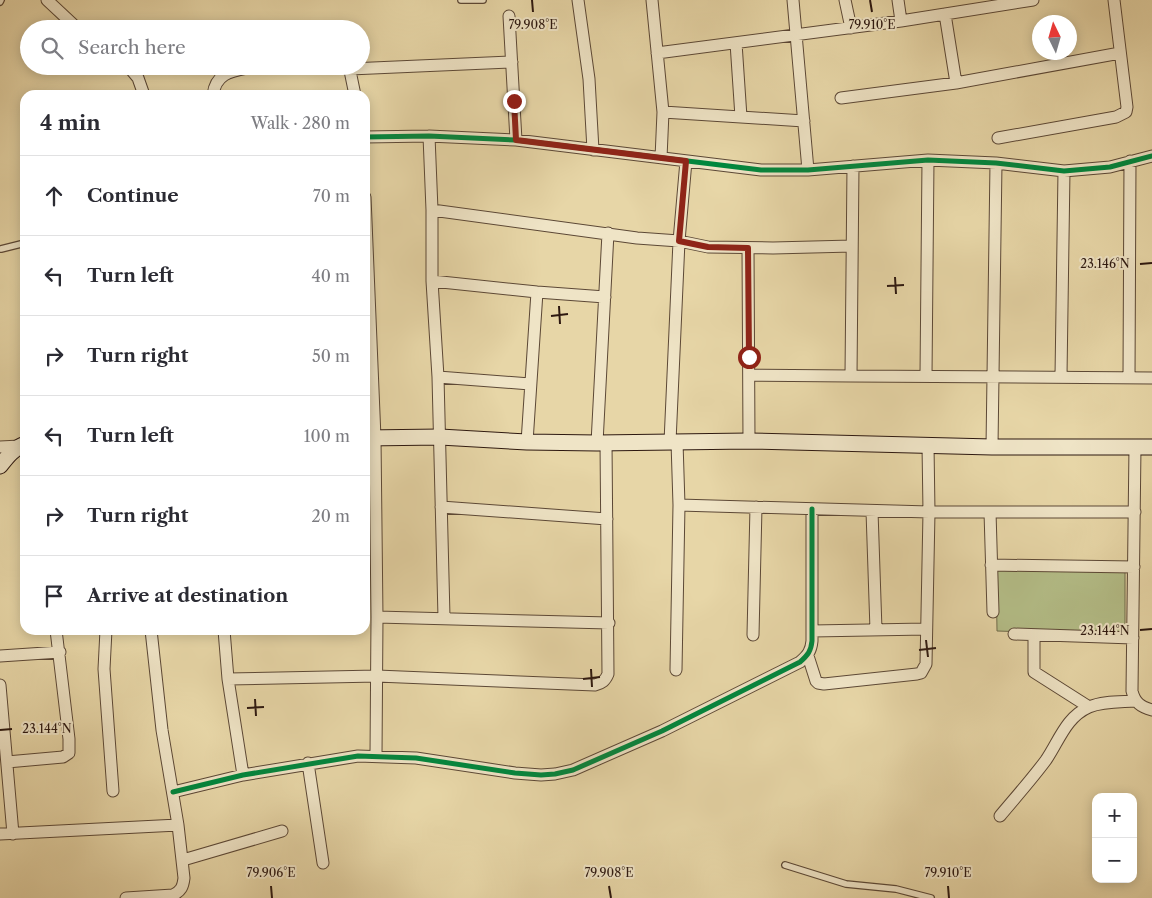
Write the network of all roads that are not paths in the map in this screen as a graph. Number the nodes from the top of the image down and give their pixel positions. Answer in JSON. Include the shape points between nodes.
{"nodes":[{"id":1,"x":47,"y":0,"type":"edge"},
{"id":2,"x":461,"y":0,"type":"edge"},
{"id":3,"x":483,"y":0,"type":"edge"},
{"id":4,"x":578,"y":0,"type":"edge"},
{"id":5,"x":652,"y":0,"type":"edge"},
{"id":6,"x":793,"y":0,"type":"edge"},
{"id":7,"x":845,"y":0,"type":"edge"},
{"id":8,"x":898,"y":0,"type":"edge"},
{"id":9,"x":1028,"y":0,"type":"edge"},
{"id":10,"x":1114,"y":0,"type":"edge"},
{"id":11,"x":945,"y":14,"type":"junction"},
{"id":12,"x":509,"y":16,"type":"dead end"},
{"id":13,"x":68,"y":20,"type":"edge"},
{"id":14,"x":901,"y":21,"type":"junction"},
{"id":15,"x":851,"y":28,"type":"junction"},
{"id":16,"x":797,"y":35,"type":"junction"},
{"id":17,"x":736,"y":43,"type":"junction"},
{"id":18,"x":657,"y":53,"type":"junction"},
{"id":19,"x":1120,"y":53,"type":"junction"},
{"id":20,"x":512,"y":62,"type":"junction"},
{"id":21,"x":370,"y":67,"type":"edge"},
{"id":22,"x":136,"y":75,"type":"edge"},
{"id":23,"x":222,"y":75,"type":"edge"},
{"id":24,"x":351,"y":75,"type":"edge"},
{"id":25,"x":956,"y":82,"type":"junction"},
{"id":26,"x":142,"y":90,"type":"edge"},
{"id":27,"x":214,"y":90,"type":"edge"},
{"id":28,"x":354,"y":90,"type":"edge"},
{"id":29,"x":841,"y":98,"type":"dead end"},
{"id":30,"x":663,"y":112,"type":"junction"},
{"id":31,"x":741,"y":117,"type":"junction"},
{"id":32,"x":804,"y":121,"type":"junction"},
{"id":33,"x":429,"y":136,"type":"junction"},
{"id":34,"x":370,"y":137,"type":"edge"},
{"id":35,"x":998,"y":138,"type":"dead end"},
{"id":36,"x":516,"y":140,"type":"junction"},
{"id":37,"x":593,"y":150,"type":"junction"},
{"id":38,"x":1152,"y":156,"type":"edge"},
{"id":39,"x":660,"y":158,"type":"junction"},
{"id":40,"x":928,"y":160,"type":"junction"},
{"id":41,"x":686,"y":161,"type":"junction"},
{"id":42,"x":1130,"y":161,"type":"junction"},
{"id":43,"x":996,"y":163,"type":"junction"},
{"id":44,"x":853,"y":166,"type":"junction"},
{"id":45,"x":808,"y":170,"type":"junction"},
{"id":46,"x":1064,"y":171,"type":"junction"},
{"id":47,"x":432,"y":210,"type":"junction"},
{"id":48,"x":608,"y":233,"type":"junction"},
{"id":49,"x":679,"y":241,"type":"junction"},
{"id":50,"x":20,"y":244,"type":"edge"},
{"id":51,"x":852,"y":246,"type":"junction"},
{"id":52,"x":748,"y":248,"type":"junction"},
{"id":53,"x":1,"y":249,"type":"edge"},
{"id":54,"x":432,"y":281,"type":"junction"},
{"id":55,"x":537,"y":292,"type":"junction"},
{"id":56,"x":604,"y":297,"type":"junction"},
{"id":57,"x":749,"y":375,"type":"junction"},
{"id":58,"x":851,"y":376,"type":"junction"},
{"id":59,"x":926,"y":376,"type":"junction"},
{"id":60,"x":994,"y":376,"type":"junction"},
{"id":61,"x":1061,"y":376,"type":"junction"},
{"id":62,"x":438,"y":377,"type":"junction"},
{"id":63,"x":1129,"y":378,"type":"junction"},
{"id":64,"x":1152,"y":378,"type":"edge"},
{"id":65,"x":530,"y":384,"type":"junction"},
{"id":66,"x":440,"y":437,"type":"junction"},
{"id":67,"x":370,"y":438,"type":"edge"},
{"id":68,"x":750,"y":441,"type":"junction"},
{"id":69,"x":527,"y":442,"type":"junction"},
{"id":70,"x":602,"y":442,"type":"junction"},
{"id":71,"x":674,"y":442,"type":"junction"},
{"id":72,"x":20,"y":445,"type":"edge"},
{"id":73,"x":928,"y":445,"type":"junction"},
{"id":74,"x":20,"y":446,"type":"edge"},
{"id":75,"x":0,"y":447,"type":"edge"},
{"id":76,"x":992,"y":447,"type":"junction"},
{"id":77,"x":1135,"y":447,"type":"junction"},
{"id":78,"x":1152,"y":447,"type":"edge"},
{"id":79,"x":0,"y":466,"type":"edge"},
{"id":80,"x":678,"y":505,"type":"junction"},
{"id":81,"x":756,"y":507,"type":"junction"},
{"id":82,"x":441,"y":508,"type":"junction"},
{"id":83,"x":812,"y":509,"type":"junction"},
{"id":84,"x":872,"y":511,"type":"junction"},
{"id":85,"x":929,"y":512,"type":"junction"},
{"id":86,"x":990,"y":512,"type":"junction"},
{"id":87,"x":1135,"y":512,"type":"junction"},
{"id":88,"x":370,"y":517,"type":"edge"},
{"id":89,"x":607,"y":519,"type":"junction"},
{"id":90,"x":991,"y":565,"type":"junction"},
{"id":91,"x":1134,"y":567,"type":"junction"},
{"id":92,"x":370,"y":611,"type":"edge"},
{"id":93,"x":993,"y":612,"type":"dead end"},
{"id":94,"x":377,"y":613,"type":"junction"},
{"id":95,"x":444,"y":617,"type":"junction"},
{"id":96,"x":609,"y":623,"type":"junction"},
{"id":97,"x":926,"y":629,"type":"junction"},
{"id":98,"x":876,"y":630,"type":"junction"},
{"id":99,"x":812,"y":631,"type":"junction"},
{"id":100,"x":1014,"y":634,"type":"dead end"},
{"id":101,"x":57,"y":635,"type":"edge"},
{"id":102,"x":106,"y":635,"type":"edge"},
{"id":103,"x":152,"y":635,"type":"edge"},
{"id":104,"x":224,"y":635,"type":"edge"},
{"id":105,"x":753,"y":635,"type":"dead end"},
{"id":106,"x":1034,"y":635,"type":"junction"},
{"id":107,"x":1133,"y":638,"type":"junction"},
{"id":108,"x":60,"y":652,"type":"junction"},
{"id":109,"x":0,"y":656,"type":"edge"},
{"id":110,"x":808,"y":656,"type":"junction"},
{"id":111,"x":676,"y":670,"type":"dead end"},
{"id":112,"x":377,"y":676,"type":"junction"},
{"id":113,"x":228,"y":679,"type":"junction"},
{"id":114,"x":0,"y":685,"type":"edge"},
{"id":115,"x":1135,"y":700,"type":"junction"},
{"id":116,"x":1089,"y":707,"type":"junction"},
{"id":117,"x":1152,"y":710,"type":"edge"},
{"id":118,"x":376,"y":755,"type":"junction"},
{"id":119,"x":4,"y":758,"type":"edge"},
{"id":120,"x":308,"y":763,"type":"junction"},
{"id":121,"x":243,"y":775,"type":"junction"},
{"id":122,"x":113,"y":791,"type":"dead end"},
{"id":123,"x":173,"y":792,"type":"junction"},
{"id":124,"x":1000,"y":816,"type":"dead end"},
{"id":125,"x":178,"y":825,"type":"junction"},
{"id":126,"x":282,"y":831,"type":"dead end"},
{"id":127,"x":0,"y":834,"type":"edge"},
{"id":128,"x":13,"y":834,"type":"junction"},
{"id":129,"x":183,"y":860,"type":"junction"},
{"id":130,"x":323,"y":863,"type":"dead end"},
{"id":131,"x":785,"y":865,"type":"dead end"},
{"id":132,"x":126,"y":898,"type":"edge"},
{"id":133,"x":931,"y":898,"type":"edge"}],
"edges":[{"from":1,"to":13,"type":"street"},
{"from":2,"to":3,"type":"lane"},
{"from":4,"to":37,"type":"street","via":[[589,79]]},
{"from":5,"to":18,"type":"street"},
{"from":6,"to":16,"type":"street"},
{"from":7,"to":15,"type":"street"},
{"from":8,"to":14,"type":"street"},
{"from":9,"to":11,"type":"street"},
{"from":10,"to":19,"type":"street"},
{"from":11,"to":14,"type":"street"},
{"from":11,"to":25,"type":"street"},
{"from":12,"to":20,"type":"street"},
{"from":14,"to":15,"type":"street"},
{"from":15,"to":16,"type":"street"},
{"from":16,"to":17,"type":"street"},
{"from":16,"to":32,"type":"street"},
{"from":17,"to":18,"type":"street"},
{"from":17,"to":31,"type":"street"},
{"from":18,"to":30,"type":"street"},
{"from":19,"to":25,"type":"street"},
{"from":19,"to":35,"type":"street","via":[[1126,112],[1116,117]]},
{"from":20,"to":21,"type":"street"},
{"from":20,"to":36,"type":"street"},
{"from":22,"to":26,"type":"street"},
{"from":23,"to":27,"type":"street","via":[[216,80]]},
{"from":24,"to":28,"type":"street"},
{"from":25,"to":29,"type":"street"},
{"from":30,"to":31,"type":"street"},
{"from":30,"to":39,"type":"street"},
{"from":31,"to":32,"type":"street"},
{"from":32,"to":45,"type":"street"},
{"from":33,"to":34,"type":"street"},
{"from":33,"to":36,"type":"street"},
{"from":33,"to":47,"type":"street"},
{"from":36,"to":37,"type":"street"},
{"from":37,"to":39,"type":"street"},
{"from":38,"to":42,"type":"street"},
{"from":39,"to":41,"type":"street"},
{"from":40,"to":43,"type":"street"},
{"from":40,"to":44,"type":"street"},
{"from":40,"to":59,"type":"street"},
{"from":41,"to":45,"type":"street","via":[[761,170]]},
{"from":41,"to":49,"type":"street"},
{"from":42,"to":46,"type":"street","via":[[1092,170]]},
{"from":42,"to":63,"type":"street"},
{"from":43,"to":46,"type":"street"},
{"from":43,"to":60,"type":"street"},
{"from":44,"to":45,"type":"street"},
{"from":44,"to":51,"type":"street"},
{"from":46,"to":61,"type":"street"},
{"from":47,"to":48,"type":"street"},
{"from":47,"to":54,"type":"street"},
{"from":48,"to":49,"type":"street"},
{"from":48,"to":56,"type":"street"},
{"from":49,"to":52,"type":"street","via":[[708,247]]},
{"from":49,"to":71,"type":"street"},
{"from":50,"to":53,"type":"lane"},
{"from":51,"to":52,"type":"street"},
{"from":51,"to":58,"type":"street"},
{"from":52,"to":57,"type":"street"},
{"from":54,"to":55,"type":"street"},
{"from":54,"to":62,"type":"street"},
{"from":55,"to":56,"type":"street"},
{"from":55,"to":65,"type":"street"},
{"from":56,"to":70,"type":"street"},
{"from":57,"to":58,"type":"street"},
{"from":57,"to":68,"type":"street"},
{"from":58,"to":59,"type":"street"},
{"from":59,"to":60,"type":"street"},
{"from":60,"to":61,"type":"street"},
{"from":60,"to":76,"type":"street"},
{"from":61,"to":63,"type":"street"},
{"from":62,"to":65,"type":"street"},
{"from":62,"to":66,"type":"street"},
{"from":63,"to":64,"type":"street"},
{"from":65,"to":69,"type":"street"},
{"from":66,"to":67,"type":"street"},
{"from":66,"to":69,"type":"street"},
{"from":66,"to":82,"type":"street"},
{"from":67,"to":88,"type":"street"},
{"from":68,"to":71,"type":"street"},
{"from":68,"to":73,"type":"street"},
{"from":69,"to":70,"type":"street"},
{"from":70,"to":71,"type":"street"},
{"from":70,"to":89,"type":"street"},
{"from":71,"to":80,"type":"street"},
{"from":72,"to":75,"type":"street"},
{"from":73,"to":76,"type":"street"},
{"from":73,"to":85,"type":"street"},
{"from":74,"to":79,"type":"street"},
{"from":76,"to":77,"type":"street"},
{"from":77,"to":78,"type":"street"},
{"from":77,"to":87,"type":"street"},
{"from":80,"to":81,"type":"street"},
{"from":80,"to":111,"type":"street"},
{"from":81,"to":83,"type":"street"},
{"from":81,"to":105,"type":"street"},
{"from":82,"to":89,"type":"street"},
{"from":82,"to":95,"type":"street"},
{"from":83,"to":84,"type":"street"},
{"from":83,"to":99,"type":"street"},
{"from":84,"to":85,"type":"street"},
{"from":84,"to":98,"type":"street"},
{"from":85,"to":86,"type":"street"},
{"from":85,"to":97,"type":"street"},
{"from":86,"to":87,"type":"street"},
{"from":86,"to":90,"type":"street"},
{"from":87,"to":91,"type":"street"},
{"from":88,"to":94,"type":"street"},
{"from":89,"to":96,"type":"street"},
{"from":90,"to":91,"type":"street"},
{"from":90,"to":93,"type":"street"},
{"from":91,"to":107,"type":"street"},
{"from":92,"to":94,"type":"street"},
{"from":94,"to":95,"type":"street"},
{"from":94,"to":112,"type":"street"},
{"from":95,"to":96,"type":"street"},
{"from":96,"to":112,"type":"street","via":[[608,674],[606,680],[595,685]]},
{"from":97,"to":98,"type":"street"},
{"from":97,"to":110,"type":"street","via":[[926,664],[917,674],[824,684],[818,683],[814,677]]},
{"from":98,"to":99,"type":"street"},
{"from":99,"to":110,"type":"street"},
{"from":100,"to":106,"type":"street"},
{"from":101,"to":108,"type":"street"},
{"from":102,"to":122,"type":"street","via":[[104,670]]},
{"from":103,"to":123,"type":"street","via":[[162,730]]},
{"from":104,"to":113,"type":"street"},
{"from":106,"to":107,"type":"street"},
{"from":106,"to":116,"type":"street","via":[[1034,672]]},
{"from":107,"to":115,"type":"street","via":[[1132,691]]},
{"from":108,"to":109,"type":"street"},
{"from":108,"to":119,"type":"street","via":[[69,753],[63,757]]},
{"from":110,"to":118,"type":"street","via":[[662,731],[573,770],[541,775]]},
{"from":112,"to":113,"type":"street"},
{"from":112,"to":118,"type":"street"},
{"from":113,"to":121,"type":"street"},
{"from":114,"to":119,"type":"street"},
{"from":115,"to":116,"type":"street"},
{"from":115,"to":117,"type":"street"},
{"from":116,"to":124,"type":"street","via":[[1068,723],[1046,759]]},
{"from":118,"to":120,"type":"street"},
{"from":119,"to":128,"type":"street"},
{"from":120,"to":121,"type":"street"},
{"from":120,"to":130,"type":"street"},
{"from":121,"to":123,"type":"street"},
{"from":123,"to":125,"type":"street"},
{"from":125,"to":128,"type":"street"},
{"from":125,"to":129,"type":"street"},
{"from":126,"to":129,"type":"street"},
{"from":127,"to":128,"type":"street"},
{"from":129,"to":132,"type":"street","via":[[183,887],[179,892]]},
{"from":131,"to":133,"type":"lane","via":[[846,884],[896,889]]}]}
